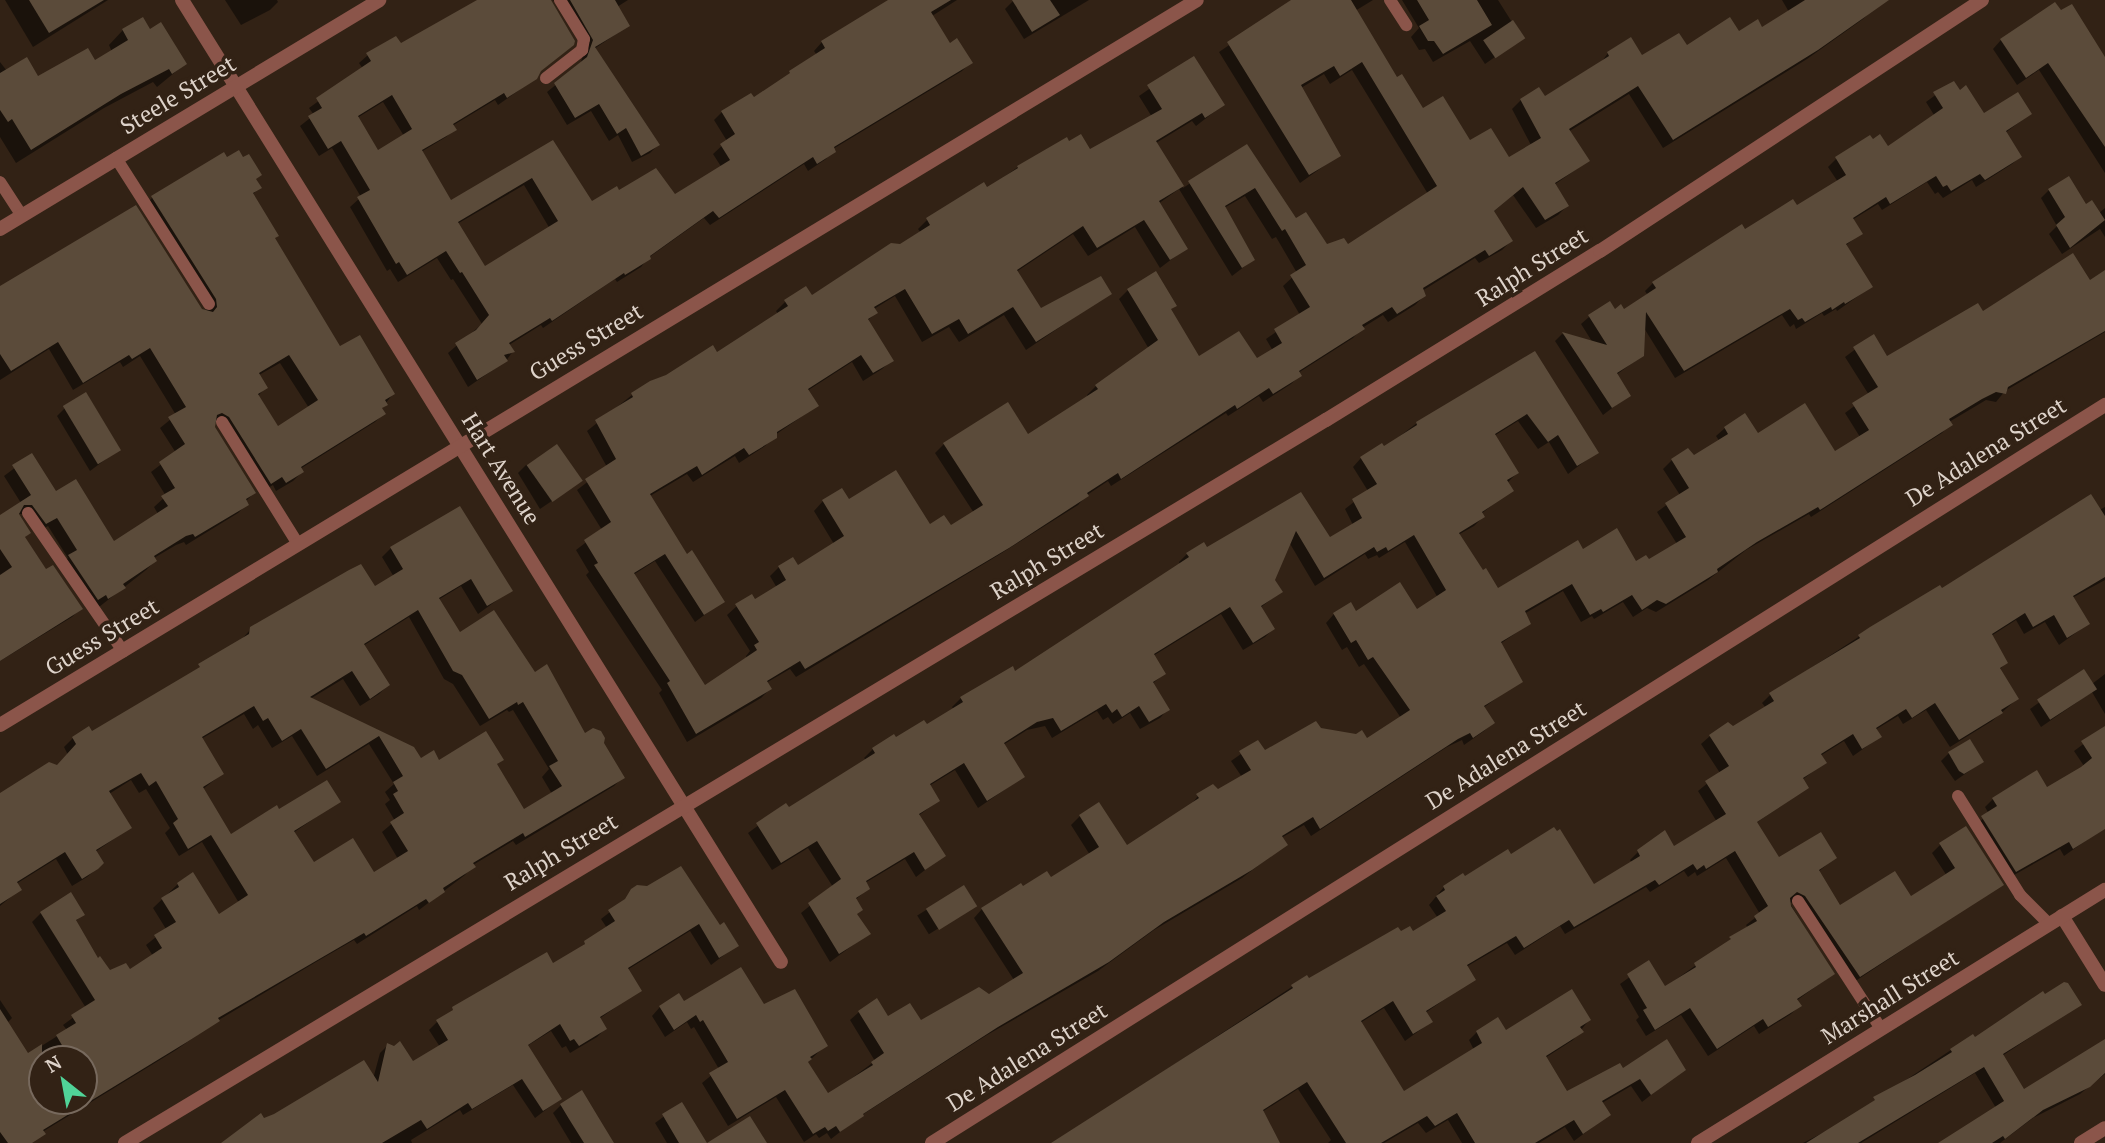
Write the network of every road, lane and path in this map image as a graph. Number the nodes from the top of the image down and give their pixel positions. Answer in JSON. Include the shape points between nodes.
{"nodes":[{"id":1,"x":182,"y":0,"type":"edge"},
{"id":2,"x":379,"y":0,"type":"edge"},
{"id":3,"x":560,"y":0,"type":"edge"},
{"id":4,"x":1196,"y":0,"type":"edge"},
{"id":5,"x":1390,"y":0,"type":"edge"},
{"id":6,"x":1982,"y":0,"type":"edge"},
{"id":7,"x":1406,"y":25,"type":"dead end"},
{"id":8,"x":546,"y":78,"type":"dead end"},
{"id":9,"x":236,"y":86,"type":"junction"},
{"id":10,"x":116,"y":158,"type":"junction"},
{"id":11,"x":0,"y":181,"type":"edge"},
{"id":12,"x":22,"y":216,"type":"junction"},
{"id":13,"x":0,"y":229,"type":"edge"},
{"id":14,"x":209,"y":304,"type":"dead end"},
{"id":15,"x":2105,"y":405,"type":"edge"},
{"id":16,"x":222,"y":422,"type":"dead end"},
{"id":17,"x":460,"y":444,"type":"junction"},
{"id":18,"x":28,"y":513,"type":"dead end"},
{"id":19,"x":298,"y":544,"type":"junction"},
{"id":20,"x":123,"y":651,"type":"junction"},
{"id":21,"x":0,"y":725,"type":"edge"},
{"id":22,"x":1958,"y":796,"type":"dead end"},
{"id":23,"x":683,"y":805,"type":"junction"},
{"id":24,"x":2105,"y":890,"type":"edge"},
{"id":25,"x":1798,"y":901,"type":"dead end"},
{"id":26,"x":2062,"y":916,"type":"junction"},
{"id":27,"x":2049,"y":924,"type":"junction"},
{"id":28,"x":781,"y":962,"type":"dead end"},
{"id":29,"x":2105,"y":985,"type":"edge"},
{"id":30,"x":1881,"y":1029,"type":"junction"},
{"id":31,"x":2105,"y":1128,"type":"edge"},
{"id":32,"x":125,"y":1143,"type":"edge"},
{"id":33,"x":932,"y":1143,"type":"edge"},
{"id":34,"x":1698,"y":1143,"type":"edge"},
{"id":35,"x":2081,"y":1143,"type":"edge"}],
"edges":[{"from":1,"to":9,"type":"street","name":"Hart Avenue"},
{"from":2,"to":9,"type":"street","name":"Steele Street"},
{"from":3,"to":8,"type":"lane","via":[[584,39],[582,50]]},
{"from":4,"to":17,"type":"street","name":"Guess Street"},
{"from":5,"to":7,"type":"lane"},
{"from":6,"to":23,"type":"street","name":"Ralph Street","via":[[1600,251]]},
{"from":9,"to":10,"type":"street","name":"Steele Street"},
{"from":9,"to":17,"type":"street","name":"Hart Avenue"},
{"from":10,"to":12,"type":"street","name":"Steele Street"},
{"from":10,"to":14,"type":"lane"},
{"from":11,"to":12,"type":"lane"},
{"from":12,"to":13,"type":"street","name":"Steele Street"},
{"from":15,"to":33,"type":"street","name":"De Adalena Street"},
{"from":16,"to":19,"type":"lane"},
{"from":17,"to":19,"type":"street","name":"Guess Street"},
{"from":17,"to":23,"type":"street","name":"Hart Avenue"},
{"from":18,"to":20,"type":"lane"},
{"from":19,"to":20,"type":"street","name":"Guess Street"},
{"from":20,"to":21,"type":"street","name":"Guess Street"},
{"from":22,"to":27,"type":"lane","via":[[2020,895]]},
{"from":23,"to":28,"type":"street","name":"Hart Avenue"},
{"from":23,"to":32,"type":"street","name":"Ralph Street"},
{"from":24,"to":26,"type":"street","name":"Marshall Street"},
{"from":25,"to":30,"type":"lane"},
{"from":26,"to":27,"type":"street","name":"Marshall Street"},
{"from":26,"to":29,"type":"street"},
{"from":27,"to":30,"type":"street","name":"Marshall Street"},
{"from":30,"to":34,"type":"street","name":"Marshall Street"},
{"from":31,"to":35,"type":"street"}]}
